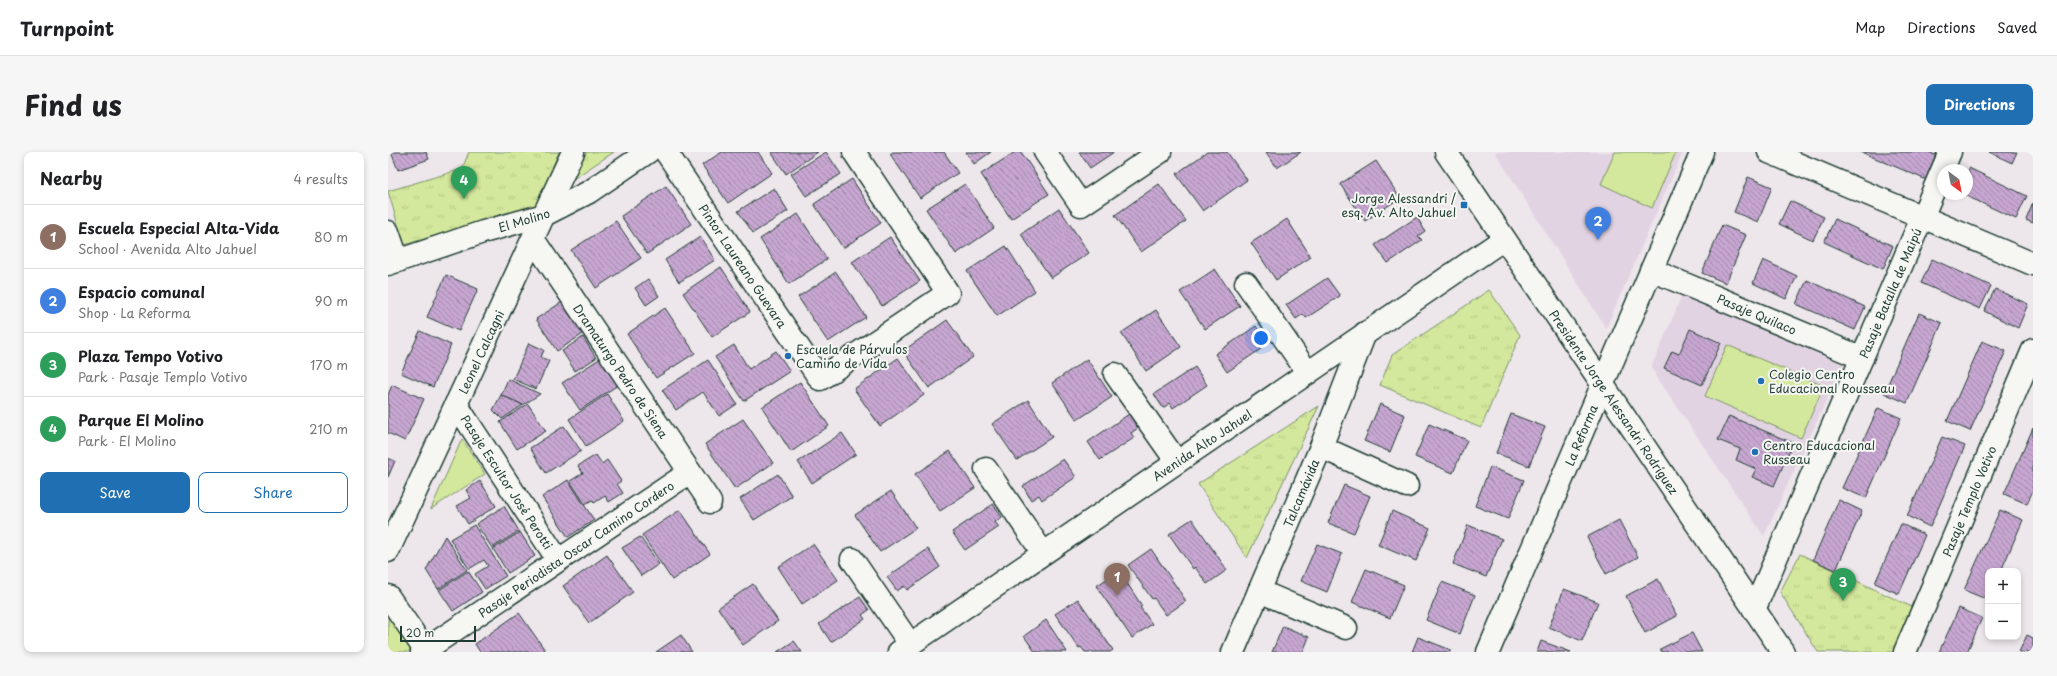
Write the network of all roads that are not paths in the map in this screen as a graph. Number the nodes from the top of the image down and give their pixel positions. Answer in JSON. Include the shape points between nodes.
{"nodes":[{"id":1,"x":573,"y":152,"type":"edge"},
{"id":2,"x":648,"y":152,"type":"edge"},
{"id":3,"x":666,"y":152,"type":"edge"},
{"id":4,"x":854,"y":152,"type":"edge"},
{"id":5,"x":1045,"y":152,"type":"edge"},
{"id":6,"x":1160,"y":152,"type":"edge"},
{"id":7,"x":1446,"y":152,"type":"edge"},
{"id":8,"x":1702,"y":152,"type":"edge"},
{"id":9,"x":1769,"y":152,"type":"edge"},
{"id":10,"x":1950,"y":152,"type":"edge"},
{"id":11,"x":544,"y":216,"type":"junction"},
{"id":12,"x":1922,"y":217,"type":"junction"},
{"id":13,"x":388,"y":232,"type":"edge"},
{"id":14,"x":1504,"y":238,"type":"junction"},
{"id":15,"x":533,"y":239,"type":"junction"},
{"id":16,"x":393,"y":263,"type":"edge"},
{"id":17,"x":2033,"y":264,"type":"edge"},
{"id":18,"x":1651,"y":270,"type":"junction"},
{"id":19,"x":1246,"y":283,"type":"dead end"},
{"id":20,"x":1365,"y":334,"type":"junction"},
{"id":21,"x":2033,"y":350,"type":"edge"},
{"id":22,"x":1862,"y":358,"type":"junction"},
{"id":23,"x":1308,"y":373,"type":"junction"},
{"id":24,"x":1115,"y":374,"type":"dead end"},
{"id":25,"x":1602,"y":384,"type":"junction"},
{"id":26,"x":456,"y":404,"type":"junction"},
{"id":27,"x":1321,"y":448,"type":"junction"},
{"id":28,"x":1177,"y":462,"type":"junction"},
{"id":29,"x":986,"y":469,"type":"dead end"},
{"id":30,"x":690,"y":472,"type":"junction"},
{"id":31,"x":1407,"y":486,"type":"dead end"},
{"id":32,"x":710,"y":502,"type":"dead end"},
{"id":33,"x":390,"y":543,"type":"edge"},
{"id":34,"x":1043,"y":553,"type":"junction"},
{"id":35,"x":852,"y":559,"type":"dead end"},
{"id":36,"x":558,"y":560,"type":"junction"},
{"id":37,"x":1259,"y":590,"type":"junction"},
{"id":38,"x":388,"y":596,"type":"edge"},
{"id":39,"x":1754,"y":610,"type":"junction"},
{"id":40,"x":1346,"y":628,"type":"dead end"},
{"id":41,"x":905,"y":648,"type":"edge"},
{"id":42,"x":423,"y":651,"type":"edge"},
{"id":43,"x":1233,"y":652,"type":"edge"},
{"id":44,"x":1488,"y":652,"type":"edge"},
{"id":45,"x":1783,"y":652,"type":"edge"},
{"id":46,"x":1905,"y":652,"type":"edge"}],
"edges":[{"from":1,"to":11,"type":"street","name":"Leonel Calcagni"},
{"from":2,"to":11,"type":"street","name":"El Molino","via":[[588,192]]},
{"from":3,"to":4,"type":"street","name":"Pintor Laureano Guevara","via":[[820,379],[948,293]]},
{"from":5,"to":6,"type":"street","via":[[1080,205]]},
{"from":7,"to":14,"type":"street","name":"Presidente Jorge Alessandri Rodríguez"},
{"from":8,"to":18,"type":"street","name":"La Reforma"},
{"from":9,"to":12,"type":"street"},
{"from":10,"to":12,"type":"street","name":"Pasaje Batalla de Maipú"},
{"from":11,"to":15,"type":"street","name":"Leonel Calcagni"},
{"from":11,"to":16,"type":"street","name":"El Molino","via":[[483,232]]},
{"from":12,"to":17,"type":"street"},
{"from":12,"to":22,"type":"street","name":"Pasaje Batalla de Maipú"},
{"from":13,"to":16,"type":"street"},
{"from":14,"to":20,"type":"street","name":"Avenida Alto Jahuel"},
{"from":14,"to":25,"type":"street","name":"Presidente Jorge Alessandri Rodríguez"},
{"from":15,"to":26,"type":"street","name":"Leonel Calcagni"},
{"from":15,"to":30,"type":"street","name":"Dramaturgo Pedro de Siena"},
{"from":18,"to":22,"type":"street","name":"Pasaje Quilaco"},
{"from":18,"to":25,"type":"street","name":"La Reforma"},
{"from":19,"to":23,"type":"street"},
{"from":20,"to":23,"type":"street","name":"Avenida Alto Jahuel"},
{"from":20,"to":27,"type":"street","name":"Talcamávida"},
{"from":21,"to":46,"type":"street","name":"Pasaje Templo Votivo"},
{"from":22,"to":39,"type":"street","name":"Pasaje Batalla de Maipú"},
{"from":23,"to":28,"type":"street","name":"Avenida Alto Jahuel"},
{"from":24,"to":28,"type":"street"},
{"from":25,"to":39,"type":"street","name":"Presidente Jorge Alessandri Rodríguez"},
{"from":25,"to":44,"type":"street","name":"La Reforma"},
{"from":26,"to":33,"type":"street","name":"Leonel Calcagni"},
{"from":26,"to":36,"type":"street","name":"Pasaje Escultor José Perotti"},
{"from":27,"to":31,"type":"street"},
{"from":27,"to":37,"type":"street","name":"Talcamávida"},
{"from":28,"to":34,"type":"street","name":"Avenida Alto Jahuel"},
{"from":29,"to":34,"type":"street"},
{"from":30,"to":32,"type":"street","name":"Dramaturgo Pedro de Siena"},
{"from":30,"to":36,"type":"street","name":"Pasaje Periodista Oscar Camino Cordero"},
{"from":34,"to":41,"type":"street","name":"Avenida Alto Jahuel"},
{"from":35,"to":41,"type":"street"},
{"from":36,"to":42,"type":"street","name":"Pasaje Periodista Oscar Camino Cordero"},
{"from":37,"to":40,"type":"street"},
{"from":37,"to":43,"type":"street","name":"Talcamávida"},
{"from":38,"to":42,"type":"street"},
{"from":39,"to":45,"type":"street","name":"Presidente Jorge Alessandri Rodríguez"}]}
